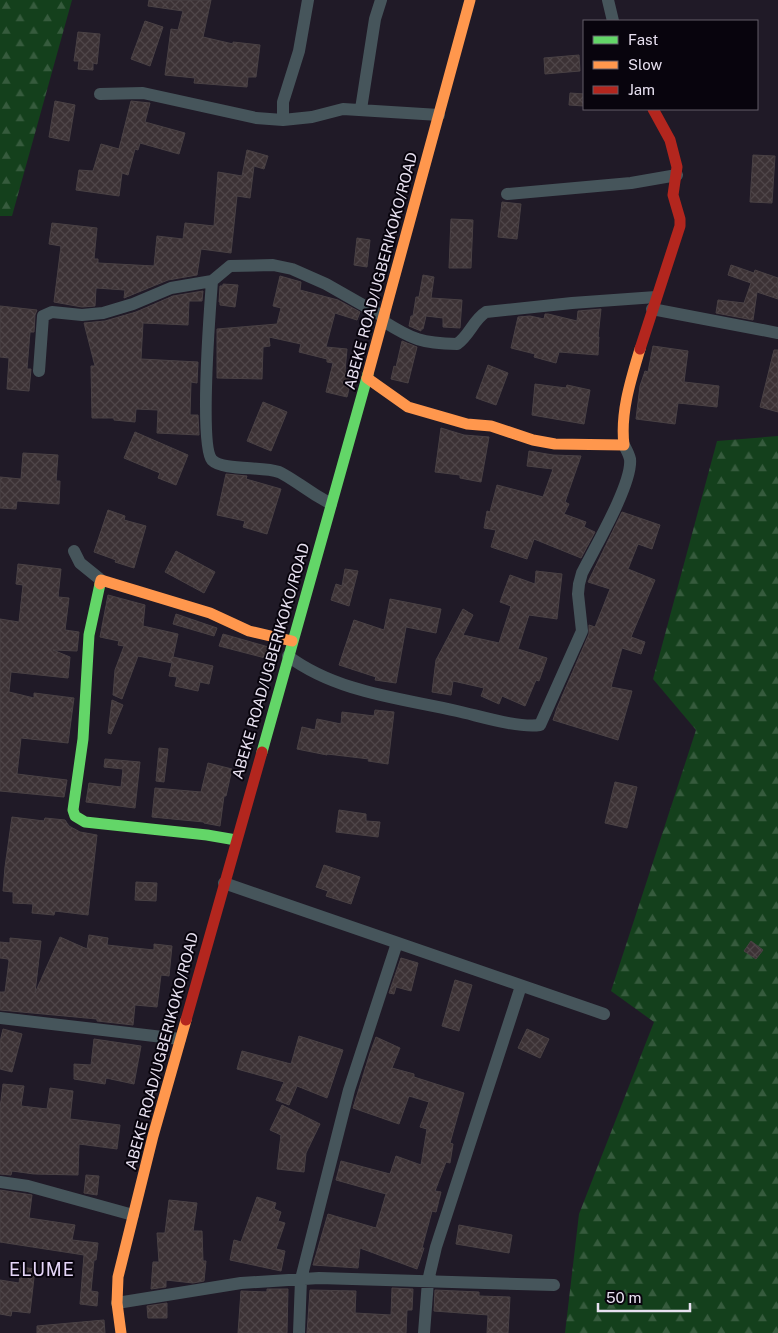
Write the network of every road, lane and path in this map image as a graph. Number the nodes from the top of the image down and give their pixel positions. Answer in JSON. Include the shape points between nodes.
{"nodes":[{"id":1,"x":308,"y":0,"type":"edge"},
{"id":2,"x":381,"y":0,"type":"edge"},
{"id":3,"x":470,"y":0,"type":"edge"},
{"id":4,"x":608,"y":0,"type":"edge"},
{"id":5,"x":613,"y":20,"type":"edge"},
{"id":6,"x":100,"y":94,"type":"dead end"},
{"id":7,"x":362,"y":110,"type":"junction"},
{"id":8,"x":654,"y":110,"type":"edge"},
{"id":9,"x":439,"y":115,"type":"junction"},
{"id":10,"x":282,"y":120,"type":"junction"},
{"id":11,"x":677,"y":176,"type":"junction"},
{"id":12,"x":507,"y":194,"type":"dead end"},
{"id":13,"x":212,"y":281,"type":"junction"},
{"id":14,"x":654,"y":303,"type":"junction"},
{"id":15,"x":383,"y":319,"type":"junction"},
{"id":16,"x":778,"y":333,"type":"edge"},
{"id":17,"x":39,"y":371,"type":"dead end"},
{"id":18,"x":367,"y":378,"type":"junction"},
{"id":19,"x":624,"y":445,"type":"junction"},
{"id":20,"x":331,"y":504,"type":"junction"},
{"id":21,"x":74,"y":551,"type":"dead end"},
{"id":22,"x":101,"y":580,"type":"junction"},
{"id":23,"x":292,"y":641,"type":"junction"},
{"id":24,"x":288,"y":656,"type":"junction"},
{"id":25,"x":236,"y":840,"type":"junction"},
{"id":26,"x":224,"y":883,"type":"junction"},
{"id":27,"x":397,"y":943,"type":"junction"},
{"id":28,"x":521,"y":986,"type":"junction"},
{"id":29,"x":604,"y":1014,"type":"dead end"},
{"id":30,"x":0,"y":1018,"type":"edge"},
{"id":31,"x":180,"y":1039,"type":"junction"},
{"id":32,"x":0,"y":1182,"type":"edge"},
{"id":33,"x":133,"y":1215,"type":"junction"},
{"id":34,"x":301,"y":1279,"type":"junction"},
{"id":35,"x":428,"y":1282,"type":"junction"},
{"id":36,"x":554,"y":1285,"type":"dead end"},
{"id":37,"x":117,"y":1303,"type":"junction"},
{"id":38,"x":121,"y":1333,"type":"edge"},
{"id":39,"x":299,"y":1333,"type":"edge"},
{"id":40,"x":424,"y":1333,"type":"edge"}],
"edges":[{"from":1,"to":10,"type":"street","via":[[299,51],[283,102]]},
{"from":2,"to":7,"type":"street","via":[[375,19]]},
{"from":3,"to":9,"type":"street","name":"ABEKE ROAD/UGBERIKOKO/ROAD"},
{"from":4,"to":5,"type":"street"},
{"from":6,"to":10,"type":"street","via":[[143,93],[256,118]]},
{"from":7,"to":9,"type":"street"},
{"from":7,"to":10,"type":"street"},
{"from":8,"to":11,"type":"street","via":[[670,140]]},
{"from":9,"to":15,"type":"street","name":"ABEKE ROAD/UGBERIKOKO/ROAD"},
{"from":11,"to":12,"type":"street"},
{"from":11,"to":14,"type":"street","via":[[673,196],[680,226]]},
{"from":13,"to":15,"type":"street","via":[[230,266],[273,265],[292,269],[326,284]]},
{"from":13,"to":17,"type":"street","via":[[171,288],[104,313],[46,314],[43,316]]},
{"from":13,"to":20,"type":"street","via":[[205,413],[207,450],[211,459],[232,467],[280,472]]},
{"from":14,"to":15,"type":"street","via":[[486,312],[466,338],[457,344],[419,341],[406,336]]},
{"from":14,"to":16,"type":"street"},
{"from":14,"to":19,"type":"street","via":[[628,384]]},
{"from":15,"to":18,"type":"street","name":"ABEKE ROAD/UGBERIKOKO/ROAD"},
{"from":18,"to":19,"type":"street","via":[[408,407],[467,424],[491,426],[555,444]]},
{"from":18,"to":20,"type":"street","name":"ABEKE ROAD/UGBERIKOKO/ROAD"},
{"from":19,"to":24,"type":"street","via":[[630,466],[620,497],[579,584],[581,633],[540,725],[508,723],[346,686],[316,675]]},
{"from":20,"to":23,"type":"street","name":"ABEKE ROAD/UGBERIKOKO/ROAD"},
{"from":21,"to":22,"type":"street","via":[[80,563]]},
{"from":22,"to":23,"type":"street","via":[[177,602],[250,631]]},
{"from":22,"to":25,"type":"street","via":[[87,645],[84,736],[73,810],[76,816],[85,822]]},
{"from":23,"to":24,"type":"street","name":"ABEKE ROAD/UGBERIKOKO/ROAD"},
{"from":24,"to":25,"type":"street","name":"ABEKE ROAD/UGBERIKOKO/ROAD"},
{"from":25,"to":26,"type":"street","name":"ABEKE ROAD/UGBERIKOKO/ROAD"},
{"from":26,"to":27,"type":"street"},
{"from":26,"to":31,"type":"street","name":"ABEKE ROAD/UGBERIKOKO/ROAD"},
{"from":27,"to":28,"type":"street"},
{"from":27,"to":34,"type":"street","via":[[349,1090]]},
{"from":28,"to":29,"type":"street"},
{"from":28,"to":35,"type":"street","via":[[436,1247]]},
{"from":30,"to":31,"type":"street"},
{"from":31,"to":33,"type":"street","name":"ABEKE ROAD/UGBERIKOKO/ROAD"},
{"from":32,"to":33,"type":"street","via":[[28,1186]]},
{"from":33,"to":37,"type":"street","name":"ABEKE ROAD/UGBERIKOKO/ROAD","via":[[118,1277]]},
{"from":34,"to":35,"type":"street"},
{"from":34,"to":37,"type":"street","via":[[241,1283]]},
{"from":34,"to":39,"type":"street"},
{"from":35,"to":36,"type":"street"},
{"from":35,"to":40,"type":"street"},
{"from":37,"to":38,"type":"street","name":"ABEKE ROAD/UGBERIKOKO/ROAD"}]}
